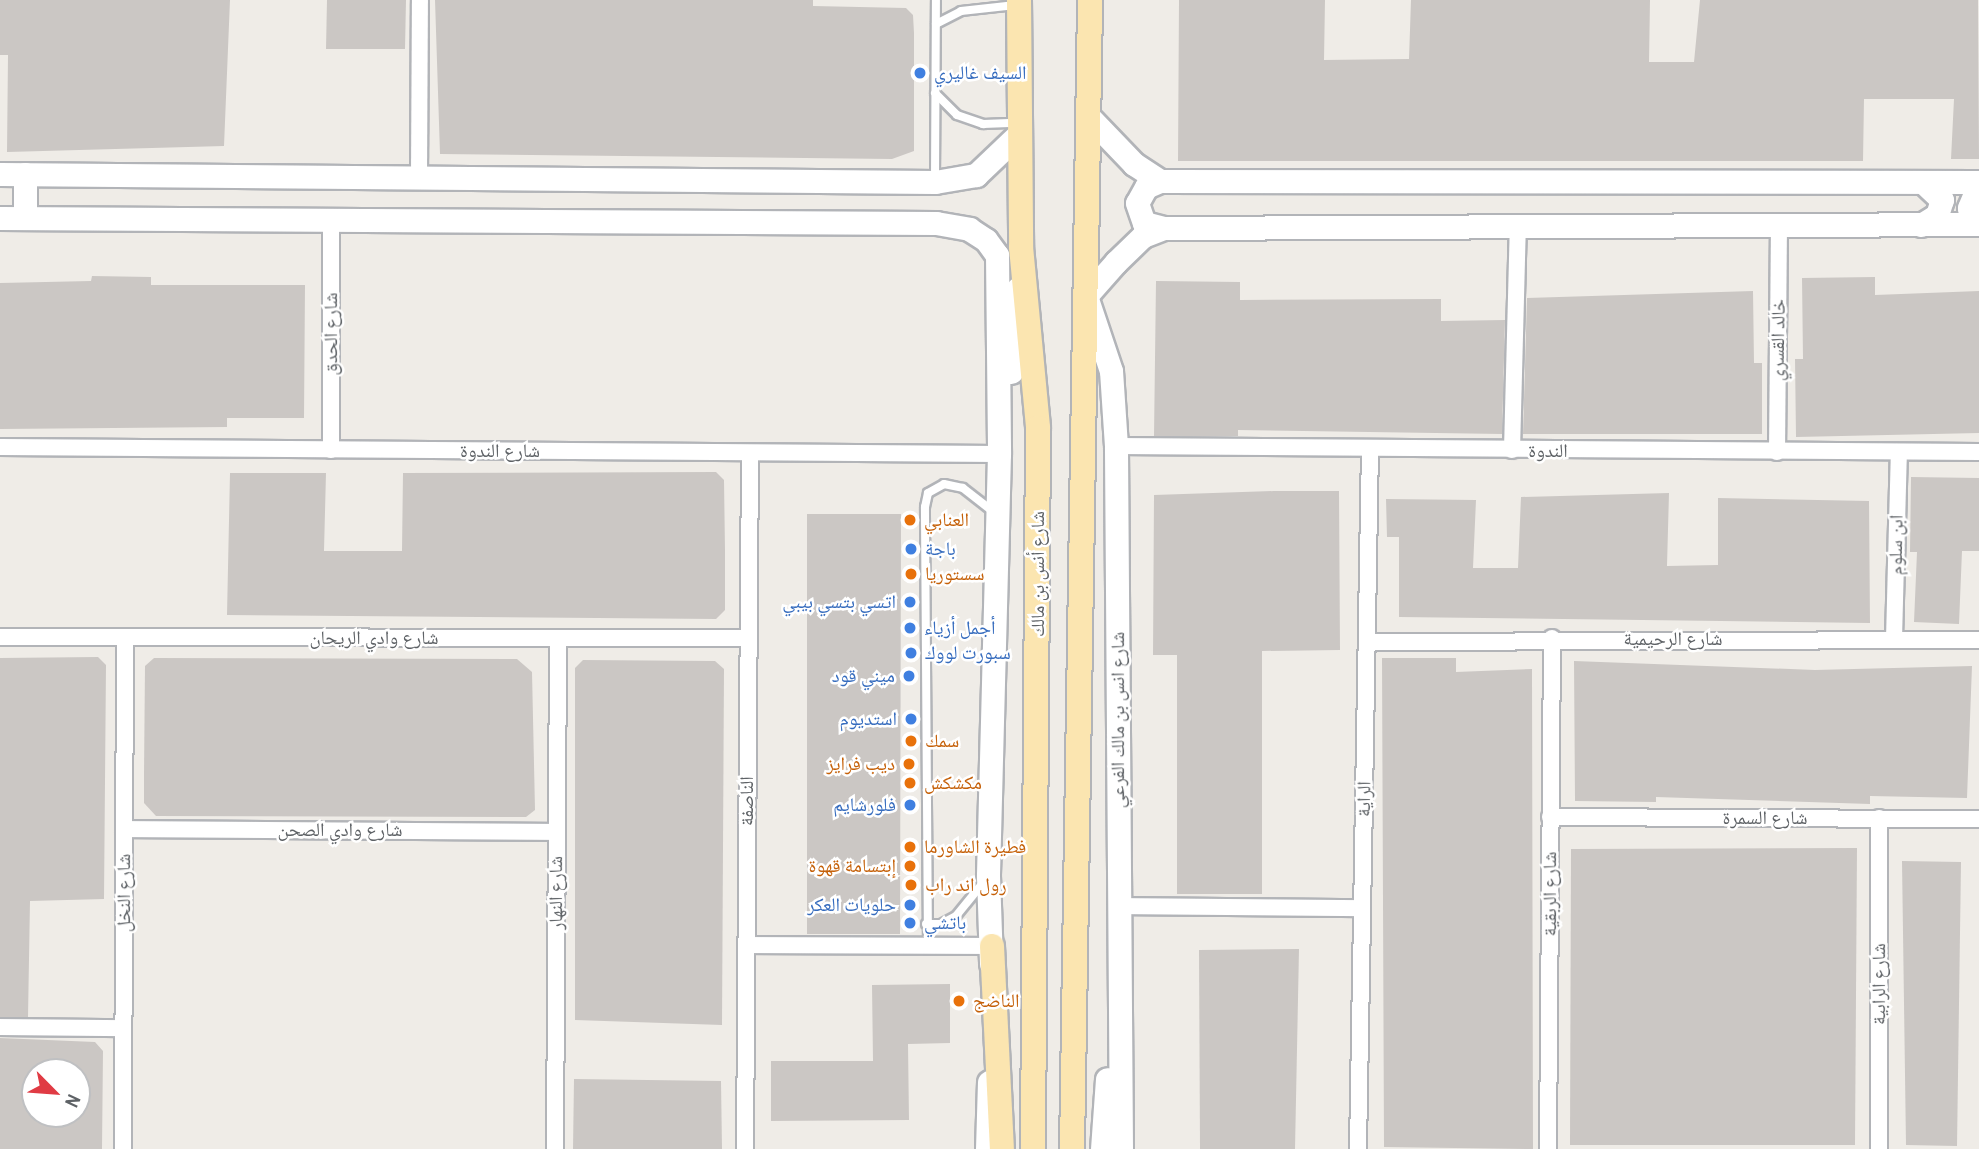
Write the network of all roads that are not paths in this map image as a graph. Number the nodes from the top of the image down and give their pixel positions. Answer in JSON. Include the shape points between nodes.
{"nodes":[{"id":1,"x":420,"y":0,"type":"edge"},
{"id":2,"x":936,"y":0,"type":"edge"},
{"id":3,"x":1090,"y":0,"type":"edge"},
{"id":4,"x":1019,"y":2,"type":"edge"},
{"id":5,"x":936,"y":24,"type":"junction"},
{"id":6,"x":935,"y":93,"type":"junction"},
{"id":7,"x":1087,"y":115,"type":"junction"},
{"id":8,"x":1019,"y":128,"type":"junction"},
{"id":9,"x":0,"y":174,"type":"edge"},
{"id":10,"x":25,"y":174,"type":"junction"},
{"id":11,"x":419,"y":177,"type":"junction"},
{"id":12,"x":1160,"y":181,"type":"junction"},
{"id":13,"x":934,"y":182,"type":"junction"},
{"id":14,"x":1924,"y":183,"type":"junction"},
{"id":15,"x":1979,"y":183,"type":"edge"},
{"id":16,"x":0,"y":218,"type":"edge"},
{"id":17,"x":24,"y":218,"type":"junction"},
{"id":18,"x":331,"y":219,"type":"junction"},
{"id":19,"x":1979,"y":223,"type":"edge"},
{"id":20,"x":1518,"y":224,"type":"junction"},
{"id":21,"x":1921,"y":225,"type":"junction"},
{"id":22,"x":1164,"y":228,"type":"junction"},
{"id":23,"x":1779,"y":228,"type":"junction"},
{"id":24,"x":1021,"y":247,"type":"junction"},
{"id":25,"x":1086,"y":296,"type":"junction"},
{"id":26,"x":1116,"y":446,"type":"junction"},
{"id":27,"x":0,"y":447,"type":"edge"},
{"id":28,"x":331,"y":450,"type":"junction"},
{"id":29,"x":1370,"y":450,"type":"junction"},
{"id":30,"x":1512,"y":450,"type":"junction"},
{"id":31,"x":1777,"y":452,"type":"junction"},
{"id":32,"x":1899,"y":452,"type":"junction"},
{"id":33,"x":1979,"y":452,"type":"edge"},
{"id":34,"x":750,"y":453,"type":"junction"},
{"id":35,"x":999,"y":454,"type":"junction"},
{"id":36,"x":999,"y":516,"type":"junction"},
{"id":37,"x":0,"y":638,"type":"edge"},
{"id":38,"x":125,"y":638,"type":"junction"},
{"id":39,"x":558,"y":638,"type":"junction"},
{"id":40,"x":748,"y":638,"type":"junction"},
{"id":41,"x":1552,"y":638,"type":"junction"},
{"id":42,"x":1894,"y":639,"type":"junction"},
{"id":43,"x":1979,"y":640,"type":"edge"},
{"id":44,"x":1367,"y":642,"type":"junction"},
{"id":45,"x":1550,"y":817,"type":"junction"},
{"id":46,"x":1879,"y":818,"type":"junction"},
{"id":47,"x":1979,"y":819,"type":"edge"},
{"id":48,"x":124,"y":829,"type":"junction"},
{"id":49,"x":557,"y":832,"type":"junction"},
{"id":50,"x":988,"y":876,"type":"junction"},
{"id":51,"x":1119,"y":905,"type":"junction"},
{"id":52,"x":1362,"y":908,"type":"junction"},
{"id":53,"x":926,"y":924,"type":"junction"},
{"id":54,"x":746,"y":945,"type":"junction"},
{"id":55,"x":928,"y":946,"type":"junction"},
{"id":56,"x":992,"y":946,"type":"junction"},
{"id":57,"x":0,"y":1027,"type":"edge"},
{"id":58,"x":123,"y":1028,"type":"junction"},
{"id":59,"x":123,"y":1149,"type":"edge"},
{"id":60,"x":555,"y":1149,"type":"edge"},
{"id":61,"x":745,"y":1149,"type":"edge"},
{"id":62,"x":987,"y":1149,"type":"edge"},
{"id":63,"x":1002,"y":1149,"type":"edge"},
{"id":64,"x":1033,"y":1149,"type":"edge"},
{"id":65,"x":1072,"y":1149,"type":"edge"},
{"id":66,"x":1102,"y":1149,"type":"edge"},
{"id":67,"x":1121,"y":1149,"type":"edge"},
{"id":68,"x":1358,"y":1149,"type":"edge"},
{"id":69,"x":1548,"y":1149,"type":"edge"},
{"id":70,"x":1879,"y":1149,"type":"edge"}],
"edges":[{"from":1,"to":11,"type":"street"},
{"from":2,"to":5,"type":"lane"},
{"from":3,"to":7,"type":"main road"},
{"from":4,"to":5,"type":"lane","via":[[984,5]]},
{"from":4,"to":8,"type":"main road","name":"شارع أنس بن مالك"},
{"from":5,"to":6,"type":"lane"},
{"from":6,"to":8,"type":"lane","via":[[957,115]]},
{"from":6,"to":13,"type":"lane"},
{"from":7,"to":12,"type":"street","via":[[1134,164]]},
{"from":7,"to":25,"type":"main road"},
{"from":8,"to":13,"type":"street","via":[[976,175]]},
{"from":8,"to":24,"type":"main road","name":"شارع أنس بن مالك"},
{"from":9,"to":10,"type":"street"},
{"from":10,"to":11,"type":"street"},
{"from":10,"to":17,"type":"street"},
{"from":11,"to":13,"type":"street"},
{"from":12,"to":14,"type":"street"},
{"from":12,"to":22,"type":"street","via":[[1146,187],[1137,203],[1144,223]]},
{"from":14,"to":15,"type":"street"},
{"from":14,"to":21,"type":"street","via":[[1942,200],[1937,215]]},
{"from":15,"to":19,"type":"street","via":[[1969,208]]},
{"from":16,"to":17,"type":"street"},
{"from":17,"to":18,"type":"street"},
{"from":18,"to":28,"type":"street","name":"شارع الحدق"},
{"from":18,"to":35,"type":"street","via":[[936,223],[969,229],[997,255]]},
{"from":19,"to":21,"type":"street"},
{"from":20,"to":22,"type":"street"},
{"from":20,"to":23,"type":"street"},
{"from":20,"to":30,"type":"street"},
{"from":21,"to":23,"type":"street"},
{"from":22,"to":25,"type":"street","via":[[1143,236]]},
{"from":23,"to":31,"type":"street","name":"خالد القسري"},
{"from":24,"to":36,"type":"street"},
{"from":24,"to":64,"type":"main road","name":"شارع أنس بن مالك","via":[[1038,428]]},
{"from":25,"to":26,"type":"street","name":"شارع انس بن مالك الفرعي","via":[[1111,371]]},
{"from":25,"to":65,"type":"main road"},
{"from":26,"to":29,"type":"street","name":"الندوة"},
{"from":26,"to":51,"type":"street","name":"شارع انس بن مالك الفرعي"},
{"from":27,"to":28,"type":"street","name":"شارع الندوة"},
{"from":28,"to":34,"type":"street","name":"شارع الندوة"},
{"from":29,"to":30,"type":"street","name":"الندوة"},
{"from":29,"to":44,"type":"street","name":"الراية"},
{"from":30,"to":31,"type":"street","name":"الندوة"},
{"from":31,"to":32,"type":"street","name":"الندوة"},
{"from":32,"to":33,"type":"street","name":"الندوة"},
{"from":32,"to":42,"type":"street","name":"ابن سلوم"},
{"from":34,"to":35,"type":"street","name":"شارع الندوة"},
{"from":34,"to":40,"type":"street","name":"الناصفة"},
{"from":35,"to":36,"type":"street"},
{"from":36,"to":50,"type":"street"},
{"from":36,"to":53,"type":"lane","via":[[954,485],[935,486],[925,507]]},
{"from":37,"to":38,"type":"street","name":"شارع وادي الريحان"},
{"from":38,"to":39,"type":"street","name":"شارع وادي الريحان"},
{"from":38,"to":48,"type":"street","name":"شارع النخل"},
{"from":39,"to":40,"type":"street","name":"شارع وادي الريحان"},
{"from":39,"to":49,"type":"street","name":"شارع النهار"},
{"from":40,"to":54,"type":"street","name":"الناصفة"},
{"from":41,"to":42,"type":"street","name":"شارع الرحيمية"},
{"from":41,"to":44,"type":"street","name":"شارع الرحيمية"},
{"from":41,"to":45,"type":"street","name":"شارع الربقية"},
{"from":42,"to":43,"type":"street","name":"شارع الرحيمية"},
{"from":44,"to":52,"type":"street","name":"الراية"},
{"from":45,"to":46,"type":"street","name":"شارع السمرة"},
{"from":45,"to":69,"type":"street","name":"شارع الربقية"},
{"from":46,"to":47,"type":"street","name":"شارع السمرة"},
{"from":46,"to":70,"type":"street","name":"شارع الرابية"},
{"from":48,"to":49,"type":"street","name":"شارع وادي الصحن"},
{"from":48,"to":58,"type":"street","name":"شارع النخل"},
{"from":49,"to":60,"type":"street","name":"شارع النهار"},
{"from":50,"to":53,"type":"lane","via":[[956,916],[942,924]]},
{"from":50,"to":56,"type":"street"},
{"from":51,"to":52,"type":"street"},
{"from":51,"to":66,"type":"street"},
{"from":51,"to":67,"type":"street","name":"شارع انس بن مالك الفرعي"},
{"from":52,"to":68,"type":"street","name":"الراية"},
{"from":53,"to":55,"type":"lane"},
{"from":54,"to":55,"type":"street"},
{"from":54,"to":61,"type":"street","name":"الناصفة"},
{"from":55,"to":56,"type":"street"},
{"from":56,"to":62,"type":"street"},
{"from":56,"to":63,"type":"main road"},
{"from":57,"to":58,"type":"street"},
{"from":58,"to":59,"type":"street","name":"شارع النخل"}]}
